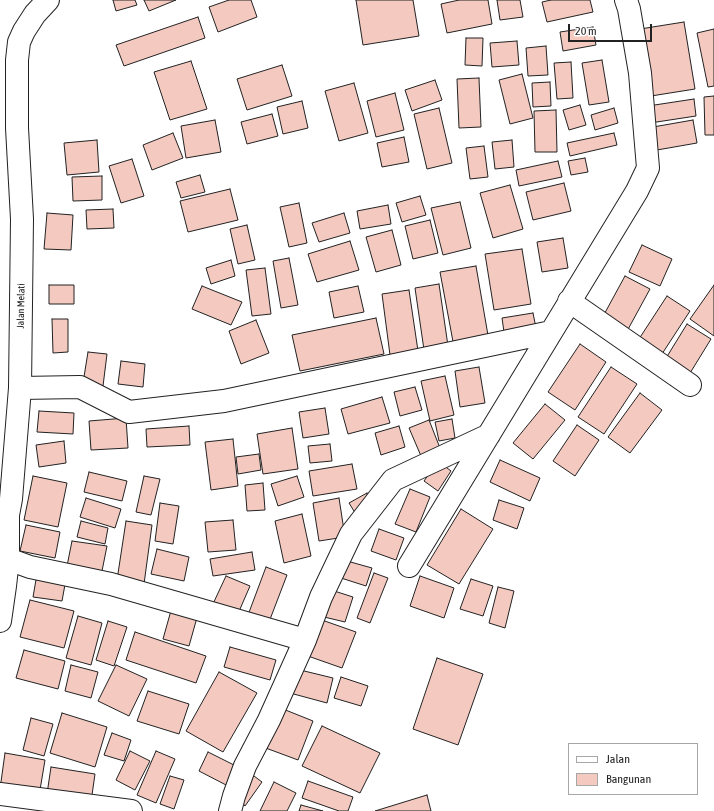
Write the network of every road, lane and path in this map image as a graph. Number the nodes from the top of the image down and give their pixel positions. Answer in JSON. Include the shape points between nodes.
{"nodes":[{"id":1,"x":48,"y":0,"type":"edge"},
{"id":2,"x":626,"y":0,"type":"edge"},
{"id":3,"x":569,"y":301,"type":"junction"},
{"id":4,"x":551,"y":332,"type":"junction"},
{"id":5,"x":690,"y":385,"type":"dead end"},
{"id":6,"x":20,"y":388,"type":"junction"},
{"id":7,"x":489,"y":434,"type":"junction"},
{"id":8,"x":4,"y":514,"type":"edge"},
{"id":9,"x":8,"y":559,"type":"junction"},
{"id":10,"x":409,"y":566,"type":"dead end"},
{"id":11,"x":0,"y":621,"type":"edge"},
{"id":12,"x":305,"y":640,"type":"junction"},
{"id":13,"x":0,"y":794,"type":"edge"},
{"id":14,"x":131,"y":811,"type":"edge"},
{"id":15,"x":230,"y":811,"type":"edge"}],
"edges":[{"from":1,"to":6,"type":"street","name":"Jalan Melati","via":[[24,30],[19,42],[17,60],[17,128],[22,219]]},
{"from":2,"to":3,"type":"street","via":[[640,73],[648,168],[637,191]]},
{"from":3,"to":4,"type":"street"},
{"from":3,"to":5,"type":"street"},
{"from":4,"to":6,"type":"street","via":[[224,400],[128,412],[80,387]]},
{"from":4,"to":7,"type":"street"},
{"from":6,"to":8,"type":"street","name":"Jalan Melati","via":[[11,498]]},
{"from":7,"to":10,"type":"street"},
{"from":7,"to":12,"type":"street","via":[[393,480],[351,534],[321,596]]},
{"from":8,"to":9,"type":"street","name":"Jalan Melati"},
{"from":9,"to":11,"type":"street","name":"Jalan Melati"},
{"from":9,"to":12,"type":"street","via":[[30,567],[111,584]]},
{"from":12,"to":15,"type":"street","via":[[245,766]]},
{"from":13,"to":14,"type":"street"}]}
